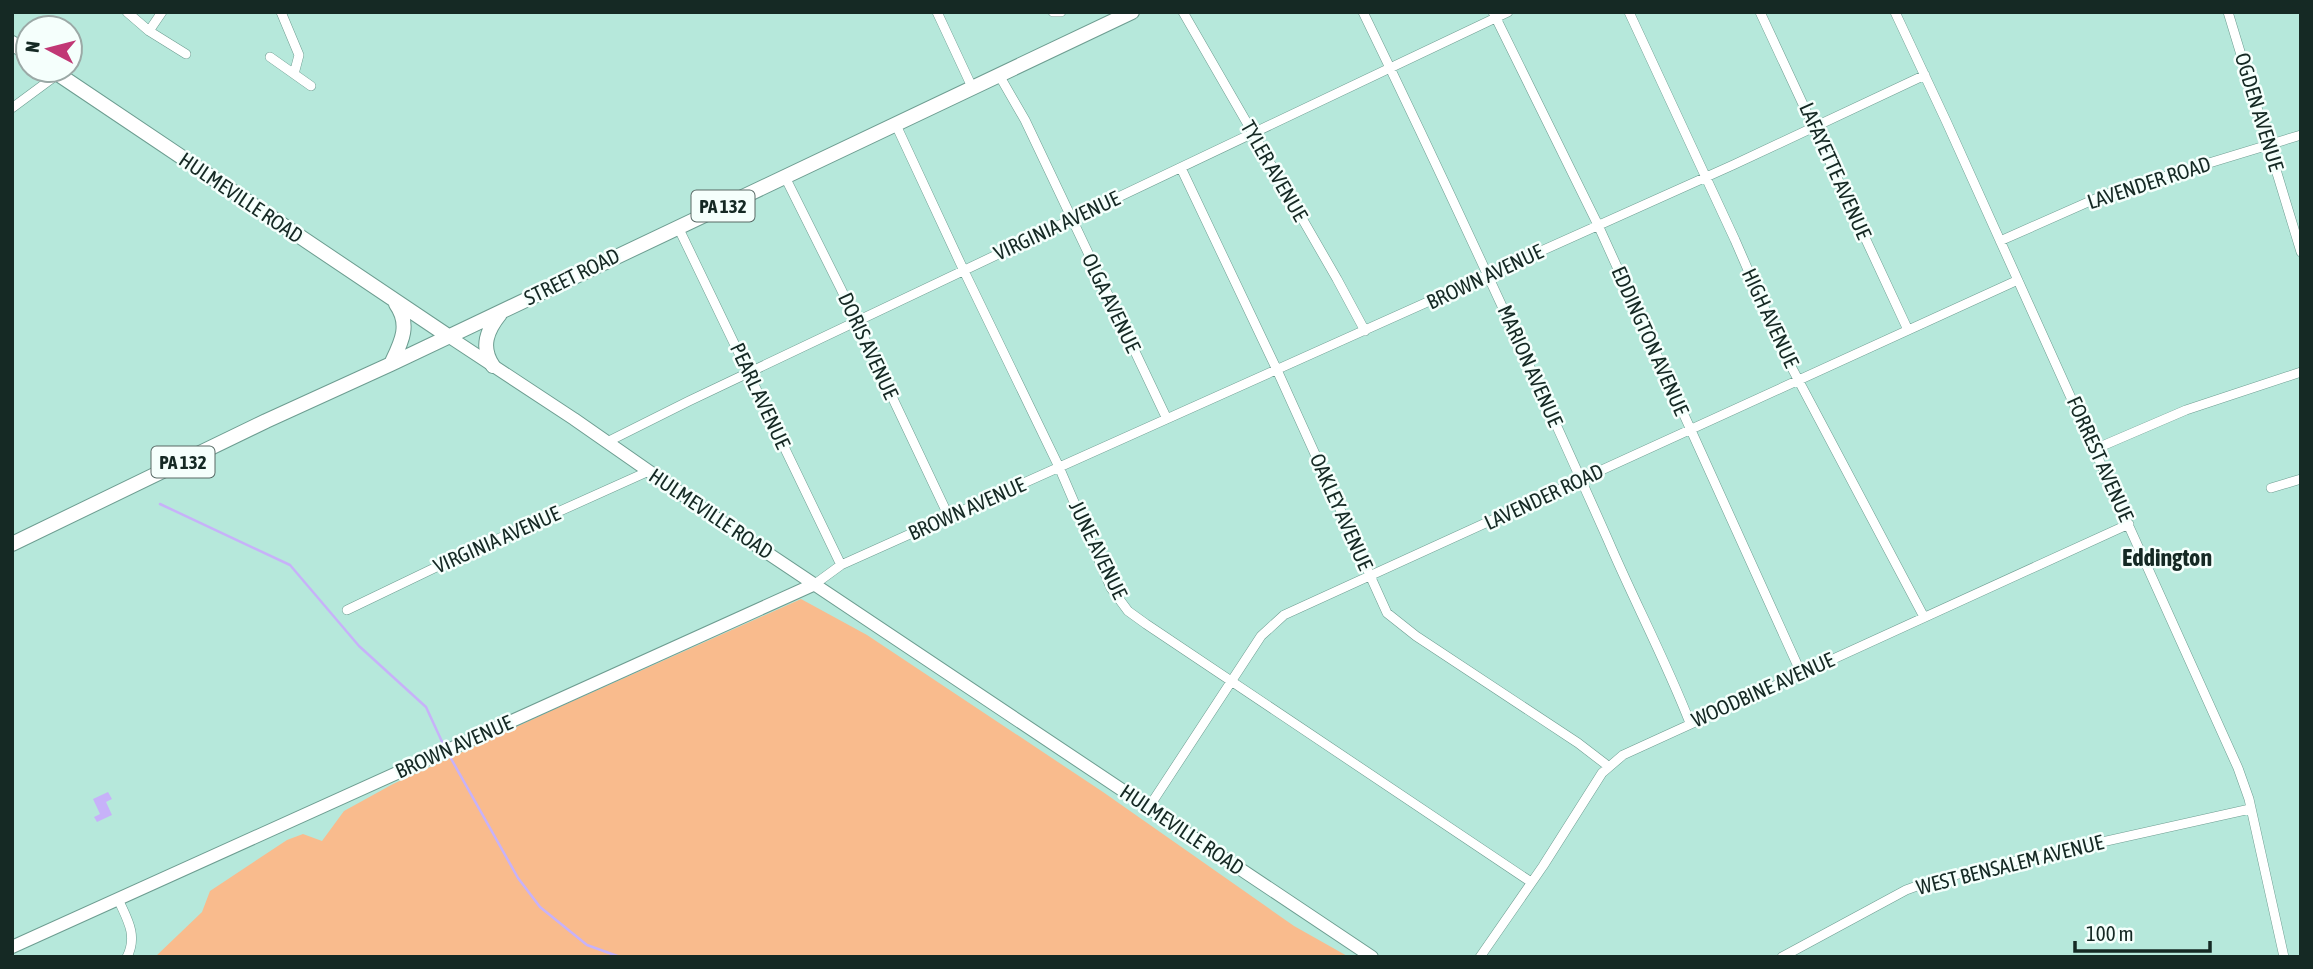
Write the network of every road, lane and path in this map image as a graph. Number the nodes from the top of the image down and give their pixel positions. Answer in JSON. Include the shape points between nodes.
{"nodes":[{"id":1,"x":127,"y":12,"type":"edge"},
{"id":2,"x":162,"y":12,"type":"edge"},
{"id":3,"x":281,"y":12,"type":"edge"},
{"id":4,"x":937,"y":12,"type":"edge"},
{"id":5,"x":1053,"y":12,"type":"edge"},
{"id":6,"x":1061,"y":12,"type":"edge"},
{"id":7,"x":1132,"y":12,"type":"edge"},
{"id":8,"x":1183,"y":12,"type":"edge"},
{"id":9,"x":1363,"y":12,"type":"edge"},
{"id":10,"x":1507,"y":12,"type":"edge"},
{"id":11,"x":1629,"y":12,"type":"edge"},
{"id":12,"x":1760,"y":12,"type":"edge"},
{"id":13,"x":1895,"y":12,"type":"edge"},
{"id":14,"x":2228,"y":12,"type":"edge"},
{"id":15,"x":1494,"y":15,"type":"edge"},
{"id":16,"x":149,"y":31,"type":"junction"},
{"id":17,"x":186,"y":54,"type":"dead end"},
{"id":18,"x":270,"y":57,"type":"dead end"},
{"id":19,"x":1390,"y":68,"type":"junction"},
{"id":20,"x":294,"y":74,"type":"junction"},
{"id":21,"x":999,"y":75,"type":"junction"},
{"id":22,"x":1925,"y":75,"type":"junction"},
{"id":23,"x":41,"y":84,"type":"edge"},
{"id":24,"x":73,"y":84,"type":"edge"},
{"id":25,"x":311,"y":86,"type":"dead end"},
{"id":26,"x":972,"y":87,"type":"junction"},
{"id":27,"x":12,"y":108,"type":"edge"},
{"id":28,"x":896,"y":125,"type":"junction"},
{"id":29,"x":1814,"y":126,"type":"junction"},
{"id":30,"x":1252,"y":134,"type":"junction"},
{"id":31,"x":2301,"y":135,"type":"edge"},
{"id":32,"x":2268,"y":146,"type":"junction"},
{"id":33,"x":1181,"y":168,"type":"junction"},
{"id":34,"x":785,"y":177,"type":"junction"},
{"id":35,"x":1706,"y":177,"type":"junction"},
{"id":36,"x":1072,"y":219,"type":"junction"},
{"id":37,"x":1598,"y":225,"type":"junction"},
{"id":38,"x":678,"y":227,"type":"junction"},
{"id":39,"x":2000,"y":241,"type":"junction"},
{"id":40,"x":2301,"y":252,"type":"edge"},
{"id":41,"x":964,"y":271,"type":"junction"},
{"id":42,"x":1488,"y":275,"type":"junction"},
{"id":43,"x":2018,"y":280,"type":"junction"},
{"id":44,"x":393,"y":300,"type":"junction"},
{"id":45,"x":503,"y":310,"type":"junction"},
{"id":46,"x":857,"y":321,"type":"junction"},
{"id":47,"x":1908,"y":330,"type":"junction"},
{"id":48,"x":1365,"y":331,"type":"junction"},
{"id":49,"x":448,"y":336,"type":"junction"},
{"id":50,"x":391,"y":363,"type":"junction"},
{"id":51,"x":493,"y":366,"type":"junction"},
{"id":52,"x":1277,"y":370,"type":"junction"},
{"id":53,"x":2301,"y":372,"type":"edge"},
{"id":54,"x":750,"y":374,"type":"junction"},
{"id":55,"x":1800,"y":380,"type":"junction"},
{"id":56,"x":1167,"y":419,"type":"junction"},
{"id":57,"x":1690,"y":429,"type":"junction"},
{"id":58,"x":607,"y":442,"type":"junction"},
{"id":59,"x":2095,"y":449,"type":"junction"},
{"id":60,"x":1059,"y":467,"type":"junction"},
{"id":61,"x":649,"y":471,"type":"junction"},
{"id":62,"x":2301,"y":479,"type":"edge"},
{"id":63,"x":1581,"y":480,"type":"junction"},
{"id":64,"x":2271,"y":488,"type":"dead end"},
{"id":65,"x":948,"y":517,"type":"junction"},
{"id":66,"x":2129,"y":524,"type":"junction"},
{"id":67,"x":12,"y":544,"type":"edge"},
{"id":68,"x":841,"y":565,"type":"junction"},
{"id":69,"x":1369,"y":576,"type":"junction"},
{"id":70,"x":816,"y":584,"type":"junction"},
{"id":71,"x":347,"y":610,"type":"dead end"},
{"id":72,"x":1924,"y":617,"type":"junction"},
{"id":73,"x":1801,"y":673,"type":"junction"},
{"id":74,"x":1231,"y":681,"type":"junction"},
{"id":75,"x":1690,"y":723,"type":"junction"},
{"id":76,"x":1608,"y":766,"type":"junction"},
{"id":77,"x":1149,"y":807,"type":"junction"},
{"id":78,"x":2250,"y":809,"type":"junction"},
{"id":79,"x":1531,"y":883,"type":"junction"},
{"id":80,"x":118,"y":899,"type":"junction"},
{"id":81,"x":12,"y":947,"type":"edge"},
{"id":82,"x":127,"y":957,"type":"edge"},
{"id":83,"x":1371,"y":957,"type":"edge"},
{"id":84,"x":1480,"y":957,"type":"edge"},
{"id":85,"x":1782,"y":957,"type":"edge"},
{"id":86,"x":2284,"y":957,"type":"edge"}],
"edges":[{"from":1,"to":16,"type":"street"},
{"from":2,"to":16,"type":"street"},
{"from":3,"to":20,"type":"street","via":[[299,55]]},
{"from":4,"to":26,"type":"street"},
{"from":5,"to":6,"type":"street"},
{"from":7,"to":21,"type":"main road","name":"STREET ROAD","number":"PA 132"},
{"from":8,"to":30,"type":"street","name":"TYLER AVENUE"},
{"from":9,"to":19,"type":"street","name":"MARION AVENUE"},
{"from":10,"to":15,"type":"street","name":"VIRGINIA AVENUE"},
{"from":11,"to":35,"type":"street","name":"HIGH AVENUE"},
{"from":12,"to":29,"type":"street","name":"LAFAYETTE AVENUE"},
{"from":13,"to":22,"type":"street","name":"FORREST AVENUE"},
{"from":14,"to":32,"type":"street","name":"OGDEN AVENUE"},
{"from":15,"to":19,"type":"street","name":"VIRGINIA AVENUE"},
{"from":15,"to":37,"type":"street","name":"EDDINGTON AVENUE"},
{"from":16,"to":17,"type":"street"},
{"from":18,"to":20,"type":"street"},
{"from":19,"to":30,"type":"street","name":"VIRGINIA AVENUE"},
{"from":19,"to":42,"type":"street","name":"MARION AVENUE"},
{"from":20,"to":25,"type":"street"},
{"from":21,"to":26,"type":"main road","name":"STREET ROAD","number":"PA 132"},
{"from":21,"to":36,"type":"street","name":"OLGA AVENUE"},
{"from":22,"to":29,"type":"street","name":"BROWN AVENUE"},
{"from":22,"to":39,"type":"street","name":"FORREST AVENUE"},
{"from":23,"to":27,"type":"street"},
{"from":24,"to":44,"type":"main road","name":"HULMEVILLE ROAD"},
{"from":26,"to":28,"type":"main road","name":"STREET ROAD","number":"PA 132"},
{"from":28,"to":34,"type":"main road","name":"STREET ROAD","number":"PA 132"},
{"from":28,"to":41,"type":"street","name":"JUNE AVENUE"},
{"from":29,"to":35,"type":"street","name":"BROWN AVENUE"},
{"from":29,"to":47,"type":"street","name":"LAFAYETTE AVENUE"},
{"from":30,"to":33,"type":"street","name":"VIRGINIA AVENUE"},
{"from":30,"to":48,"type":"street","name":"TYLER AVENUE"},
{"from":31,"to":32,"type":"street","name":"LAVENDER ROAD"},
{"from":32,"to":39,"type":"street","name":"LAVENDER ROAD","via":[[2104,195]]},
{"from":32,"to":40,"type":"street","name":"OGDEN AVENUE"},
{"from":33,"to":36,"type":"street","name":"VIRGINIA AVENUE"},
{"from":33,"to":52,"type":"street","name":"OAKLEY AVENUE"},
{"from":34,"to":38,"type":"main road","name":"STREET ROAD","number":"PA 132"},
{"from":34,"to":46,"type":"street","name":"DORIS AVENUE"},
{"from":35,"to":37,"type":"street","name":"BROWN AVENUE"},
{"from":35,"to":55,"type":"street","name":"HIGH AVENUE"},
{"from":36,"to":41,"type":"street","name":"VIRGINIA AVENUE"},
{"from":36,"to":56,"type":"street","name":"OLGA AVENUE"},
{"from":37,"to":42,"type":"street","name":"BROWN AVENUE"},
{"from":37,"to":57,"type":"street","name":"EDDINGTON AVENUE"},
{"from":38,"to":45,"type":"main road","name":"STREET ROAD","number":"PA 132"},
{"from":38,"to":54,"type":"street","name":"PEARL AVENUE"},
{"from":39,"to":43,"type":"street","name":"FORREST AVENUE"},
{"from":41,"to":46,"type":"street","name":"VIRGINIA AVENUE"},
{"from":41,"to":60,"type":"street","name":"JUNE AVENUE"},
{"from":42,"to":48,"type":"street","name":"BROWN AVENUE"},
{"from":42,"to":63,"type":"street","name":"MARION AVENUE"},
{"from":43,"to":47,"type":"street","name":"LAVENDER ROAD"},
{"from":43,"to":59,"type":"street","name":"FORREST AVENUE"},
{"from":44,"to":49,"type":"main road","name":"HULMEVILLE ROAD"},
{"from":44,"to":50,"type":"main road","via":[[402,313],[405,330]]},
{"from":45,"to":49,"type":"main road","name":"STREET ROAD","number":"PA 132"},
{"from":45,"to":51,"type":"main road","via":[[486,336],[486,352]]},
{"from":46,"to":54,"type":"street","name":"VIRGINIA AVENUE"},
{"from":46,"to":65,"type":"street","name":"DORIS AVENUE"},
{"from":47,"to":55,"type":"street","name":"LAVENDER ROAD"},
{"from":48,"to":52,"type":"street","name":"BROWN AVENUE"},
{"from":49,"to":50,"type":"main road","name":"STREET ROAD","number":"PA 132"},
{"from":49,"to":51,"type":"main road","name":"HULMEVILLE ROAD"},
{"from":50,"to":67,"type":"main road","name":"STREET ROAD","number":"PA 132"},
{"from":51,"to":58,"type":"main road","name":"HULMEVILLE ROAD"},
{"from":52,"to":56,"type":"street","name":"BROWN AVENUE"},
{"from":52,"to":69,"type":"street","name":"OAKLEY AVENUE"},
{"from":53,"to":59,"type":"street","via":[[2177,414]]},
{"from":54,"to":58,"type":"street","name":"VIRGINIA AVENUE"},
{"from":54,"to":68,"type":"street","name":"PEARL AVENUE"},
{"from":55,"to":57,"type":"street","name":"LAVENDER ROAD"},
{"from":55,"to":72,"type":"street","name":"HIGH AVENUE"},
{"from":56,"to":60,"type":"street","name":"BROWN AVENUE"},
{"from":57,"to":63,"type":"street","name":"LAVENDER ROAD"},
{"from":57,"to":73,"type":"street","name":"EDDINGTON AVENUE"},
{"from":58,"to":61,"type":"main road","name":"HULMEVILLE ROAD"},
{"from":59,"to":66,"type":"street","name":"FORREST AVENUE"},
{"from":60,"to":65,"type":"street","name":"BROWN AVENUE"},
{"from":60,"to":74,"type":"street","name":"JUNE AVENUE","via":[[1120,602]]},
{"from":61,"to":70,"type":"main road","name":"HULMEVILLE ROAD"},
{"from":61,"to":71,"type":"street","name":"VIRGINIA AVENUE"},
{"from":62,"to":64,"type":"street"},
{"from":63,"to":69,"type":"street","name":"LAVENDER ROAD"},
{"from":63,"to":75,"type":"street","name":"MARION AVENUE"},
{"from":65,"to":68,"type":"street","name":"BROWN AVENUE"},
{"from":66,"to":72,"type":"street","name":"WOODBINE AVENUE"},
{"from":66,"to":78,"type":"street","name":"FORREST AVENUE","via":[[2238,768]]},
{"from":68,"to":70,"type":"street","name":"BROWN AVENUE"},
{"from":69,"to":74,"type":"street","name":"LAVENDER ROAD","via":[[1277,620]]},
{"from":69,"to":76,"type":"street","name":"OAKLEY AVENUE","via":[[1393,619]]},
{"from":70,"to":77,"type":"main road","name":"HULMEVILLE ROAD"},
{"from":70,"to":80,"type":"main road","name":"BROWN AVENUE"},
{"from":72,"to":73,"type":"street","name":"WOODBINE AVENUE"},
{"from":73,"to":75,"type":"street","name":"WOODBINE AVENUE"},
{"from":74,"to":77,"type":"street","name":"LAVENDER ROAD"},
{"from":74,"to":79,"type":"street","name":"JUNE AVENUE"},
{"from":75,"to":76,"type":"street","name":"WOODBINE AVENUE"},
{"from":76,"to":79,"type":"street","name":"WOODBINE AVENUE"},
{"from":77,"to":83,"type":"main road","name":"HULMEVILLE ROAD"},
{"from":78,"to":85,"type":"street","name":"WEST BENSALEM AVENUE","via":[[1936,879],[1906,890]]},
{"from":78,"to":86,"type":"street","name":"FORREST AVENUE"},
{"from":79,"to":84,"type":"street","name":"WOODBINE AVENUE"},
{"from":80,"to":81,"type":"main road","name":"BROWN AVENUE"},
{"from":80,"to":82,"type":"street","via":[[132,929]]}]}
